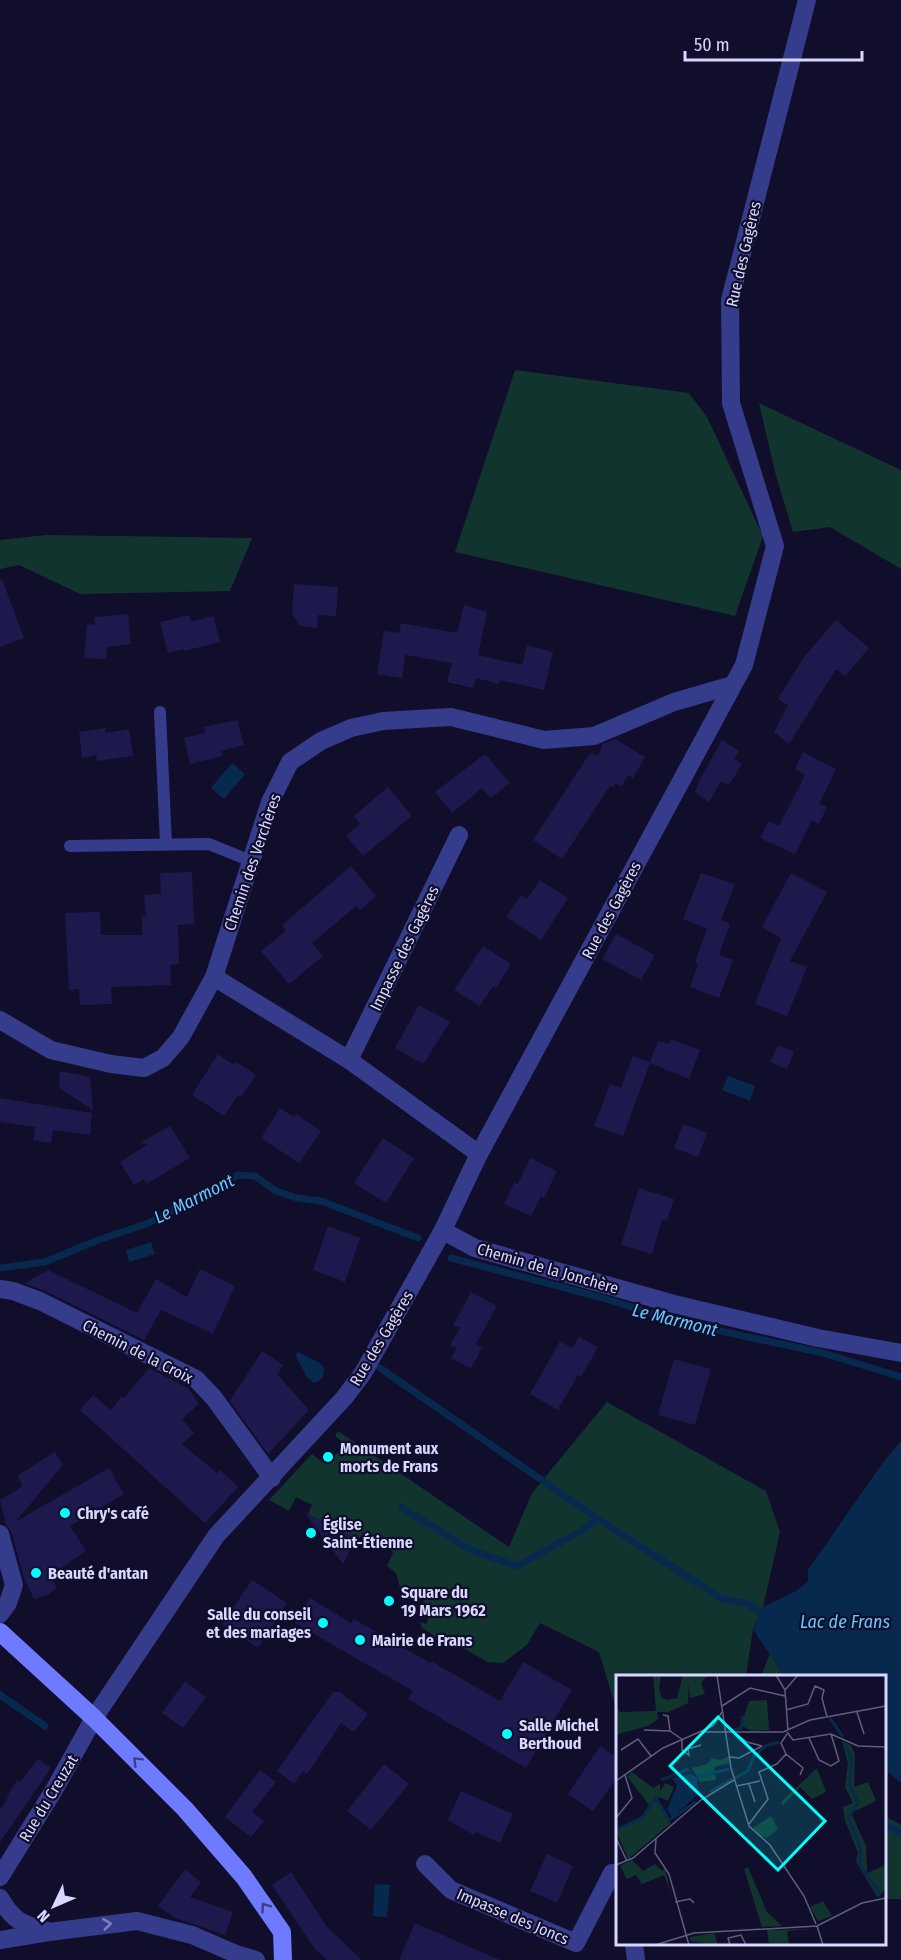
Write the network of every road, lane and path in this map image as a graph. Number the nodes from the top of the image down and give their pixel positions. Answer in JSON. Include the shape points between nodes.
{"nodes":[{"id":1,"x":807,"y":0,"type":"edge"},
{"id":2,"x":733,"y":685,"type":"junction"},
{"id":3,"x":160,"y":712,"type":"dead end"},
{"id":4,"x":459,"y":836,"type":"dead end"},
{"id":5,"x":166,"y":844,"type":"junction"},
{"id":6,"x":70,"y":846,"type":"dead end"},
{"id":7,"x":251,"y":861,"type":"junction"},
{"id":8,"x":214,"y":977,"type":"junction"},
{"id":9,"x":0,"y":1020,"type":"edge"},
{"id":10,"x":349,"y":1060,"type":"junction"},
{"id":11,"x":479,"y":1154,"type":"junction"},
{"id":12,"x":442,"y":1232,"type":"junction"},
{"id":13,"x":0,"y":1289,"type":"edge"},
{"id":14,"x":901,"y":1353,"type":"edge"},
{"id":15,"x":272,"y":1478,"type":"junction"},
{"id":16,"x":0,"y":1534,"type":"edge"},
{"id":17,"x":0,"y":1614,"type":"edge"},
{"id":18,"x":0,"y":1632,"type":"edge"},
{"id":19,"x":94,"y":1718,"type":"junction"},
{"id":20,"x":425,"y":1864,"type":"dead end"},
{"id":21,"x":616,"y":1874,"type":"edge"},
{"id":22,"x":0,"y":1877,"type":"edge"},
{"id":23,"x":0,"y":1898,"type":"edge"},
{"id":24,"x":49,"y":1932,"type":"junction"},
{"id":25,"x":0,"y":1940,"type":"edge"},
{"id":26,"x":634,"y":1945,"type":"edge"},
{"id":27,"x":576,"y":1951,"type":"edge"},
{"id":28,"x":256,"y":1960,"type":"edge"},
{"id":29,"x":284,"y":1960,"type":"edge"},
{"id":30,"x":636,"y":1960,"type":"edge"}],
"edges":[{"from":1,"to":2,"type":"street","name":"Rue des Gagères","via":[[730,300],[731,403],[775,546],[744,665]]},
{"from":2,"to":7,"type":"street","name":"Chemin des Verchères","via":[[674,702],[594,736],[544,740],[451,717],[383,721],[351,728],[321,741],[290,762],[270,802]]},
{"from":2,"to":11,"type":"street","name":"Rue des Gagères"},
{"from":3,"to":5,"type":"lane"},
{"from":4,"to":10,"type":"street","name":"Impasse des Gagères"},
{"from":5,"to":6,"type":"lane"},
{"from":5,"to":7,"type":"lane","via":[[209,844]]},
{"from":7,"to":8,"type":"street","name":"Chemin des Verchères"},
{"from":8,"to":9,"type":"street","name":"Chemin des Verchères","via":[[182,1037],[163,1058],[144,1068],[51,1050]]},
{"from":8,"to":10,"type":"street"},
{"from":10,"to":11,"type":"street"},
{"from":11,"to":12,"type":"street","name":"Rue des Gagères"},
{"from":12,"to":14,"type":"street","name":"Chemin de la Jonchère","via":[[475,1248],[674,1304]]},
{"from":12,"to":15,"type":"street","name":"Rue des Gagères","via":[[363,1373]]},
{"from":13,"to":15,"type":"street","name":"Chemin de la Croix","via":[[40,1301],[196,1379]]},
{"from":15,"to":19,"type":"street","name":"Rue des Gagères","via":[[216,1536]]},
{"from":16,"to":17,"type":"street","via":[[14,1585]]},
{"from":18,"to":19,"type":"street"},
{"from":19,"to":22,"type":"street","name":"Rue du Creuzat"},
{"from":29,"to":19,"type":"street","one_way":true,"via":[[282,1932],[244,1877],[185,1809]]},
{"from":20,"to":27,"type":"street","name":"Impasse des Joncs","via":[[451,1890]]},
{"from":21,"to":27,"type":"street","name":"Impasse des Joncs","via":[[612,1873]]},
{"from":23,"to":24,"type":"street","via":[[9,1914],[26,1925]]},
{"from":24,"to":25,"type":"street"},
{"from":24,"to":28,"type":"street","one_way":true,"via":[[136,1921],[192,1935]]},
{"from":26,"to":30,"type":"street"}]}
